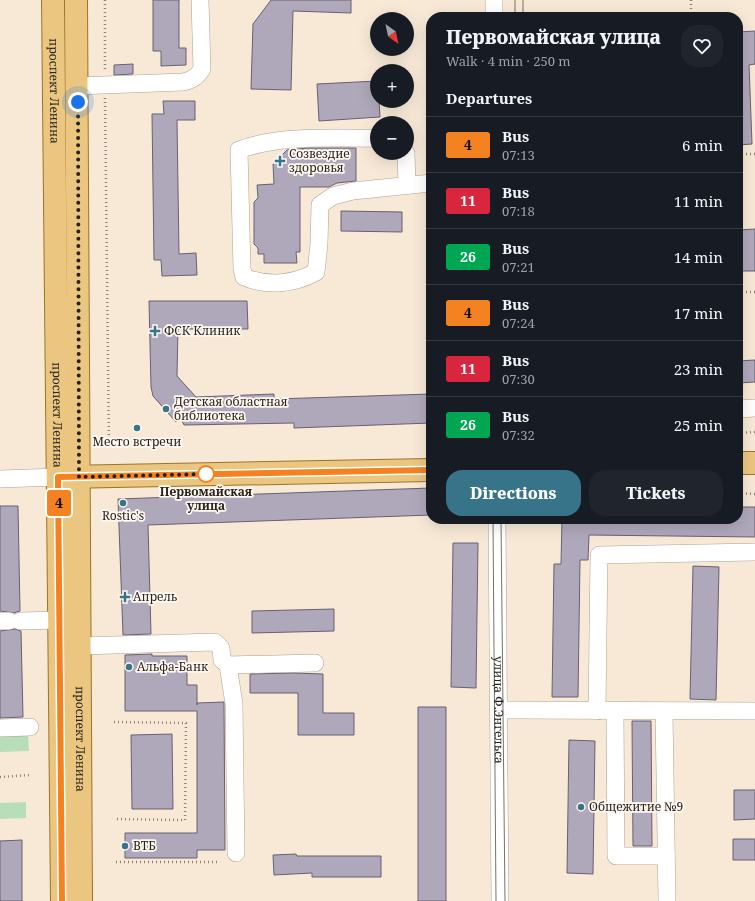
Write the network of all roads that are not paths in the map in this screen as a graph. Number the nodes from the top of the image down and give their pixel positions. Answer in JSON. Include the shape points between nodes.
{"nodes":[{"id":1,"x":53,"y":0,"type":"edge"},
{"id":2,"x":76,"y":0,"type":"edge"},
{"id":3,"x":200,"y":0,"type":"edge"},
{"id":4,"x":494,"y":0,"type":"edge"},
{"id":5,"x":494,"y":12,"type":"edge"},
{"id":6,"x":77,"y":86,"type":"junction"},
{"id":7,"x":370,"y":138,"type":"edge"},
{"id":8,"x":406,"y":160,"type":"edge"},
{"id":9,"x":426,"y":183,"type":"edge"},
{"id":10,"x":407,"y":185,"type":"junction"},
{"id":11,"x":755,"y":408,"type":"edge"},
{"id":12,"x":743,"y":409,"type":"edge"},
{"id":13,"x":743,"y":463,"type":"edge"},
{"id":14,"x":755,"y":463,"type":"edge"},
{"id":15,"x":426,"y":470,"type":"edge"},
{"id":16,"x":69,"y":477,"type":"junction"},
{"id":17,"x":0,"y":479,"type":"edge"},
{"id":18,"x":497,"y":524,"type":"edge"},
{"id":19,"x":755,"y":552,"type":"edge"},
{"id":20,"x":60,"y":620,"type":"junction"},
{"id":21,"x":10,"y":621,"type":"edge"},
{"id":22,"x":80,"y":646,"type":"junction"},
{"id":23,"x":315,"y":663,"type":"dead end"},
{"id":24,"x":228,"y":665,"type":"junction"},
{"id":25,"x":499,"y":710,"type":"junction"},
{"id":26,"x":597,"y":711,"type":"junction"},
{"id":27,"x":615,"y":711,"type":"junction"},
{"id":28,"x":755,"y":711,"type":"edge"},
{"id":29,"x":664,"y":712,"type":"junction"},
{"id":30,"x":30,"y":727,"type":"dead end"},
{"id":31,"x":0,"y":728,"type":"edge"},
{"id":32,"x":236,"y":853,"type":"dead end"},
{"id":33,"x":666,"y":856,"type":"junction"},
{"id":34,"x":62,"y":901,"type":"edge"},
{"id":35,"x":81,"y":901,"type":"edge"},
{"id":36,"x":500,"y":901,"type":"edge"},
{"id":37,"x":667,"y":901,"type":"edge"}],
"edges":[{"from":1,"to":16,"type":"main road","name":"проспект Ленина"},
{"from":2,"to":6,"type":"main road","name":"проспект Ленина"},
{"from":3,"to":6,"type":"street","via":[[202,69],[198,76],[183,82]]},
{"from":4,"to":5,"type":"street"},
{"from":6,"to":16,"type":"main road","name":"проспект Ленина"},
{"from":7,"to":10,"type":"street","via":[[284,140],[258,143],[239,150],[244,276],[265,283],[302,280],[316,272],[320,205],[333,196],[353,191]]},
{"from":8,"to":10,"type":"street"},
{"from":9,"to":10,"type":"street"},
{"from":11,"to":12,"type":"street"},
{"from":13,"to":14,"type":"main road"},
{"from":15,"to":16,"type":"main road"},
{"from":16,"to":17,"type":"street"},
{"from":16,"to":20,"type":"main road","name":"проспект Ленина"},
{"from":16,"to":22,"type":"main road","name":"проспект Ленина"},
{"from":18,"to":25,"type":"street","name":"улица Ф.Энгельса"},
{"from":19,"to":26,"type":"street","via":[[599,555]]},
{"from":20,"to":21,"type":"street"},
{"from":20,"to":34,"type":"main road","name":"проспект Ленина"},
{"from":22,"to":24,"type":"street","via":[[215,642],[221,648],[222,660]]},
{"from":22,"to":35,"type":"main road","name":"проспект Ленина"},
{"from":23,"to":24,"type":"street"},
{"from":24,"to":32,"type":"street","via":[[234,704]]},
{"from":25,"to":26,"type":"street"},
{"from":25,"to":36,"type":"street","name":"улица Ф.Энгельса"},
{"from":26,"to":27,"type":"street"},
{"from":27,"to":29,"type":"street"},
{"from":27,"to":33,"type":"street","via":[[616,856]]},
{"from":28,"to":29,"type":"street"},
{"from":29,"to":33,"type":"street"},
{"from":30,"to":31,"type":"street"},
{"from":33,"to":37,"type":"street"}]}
